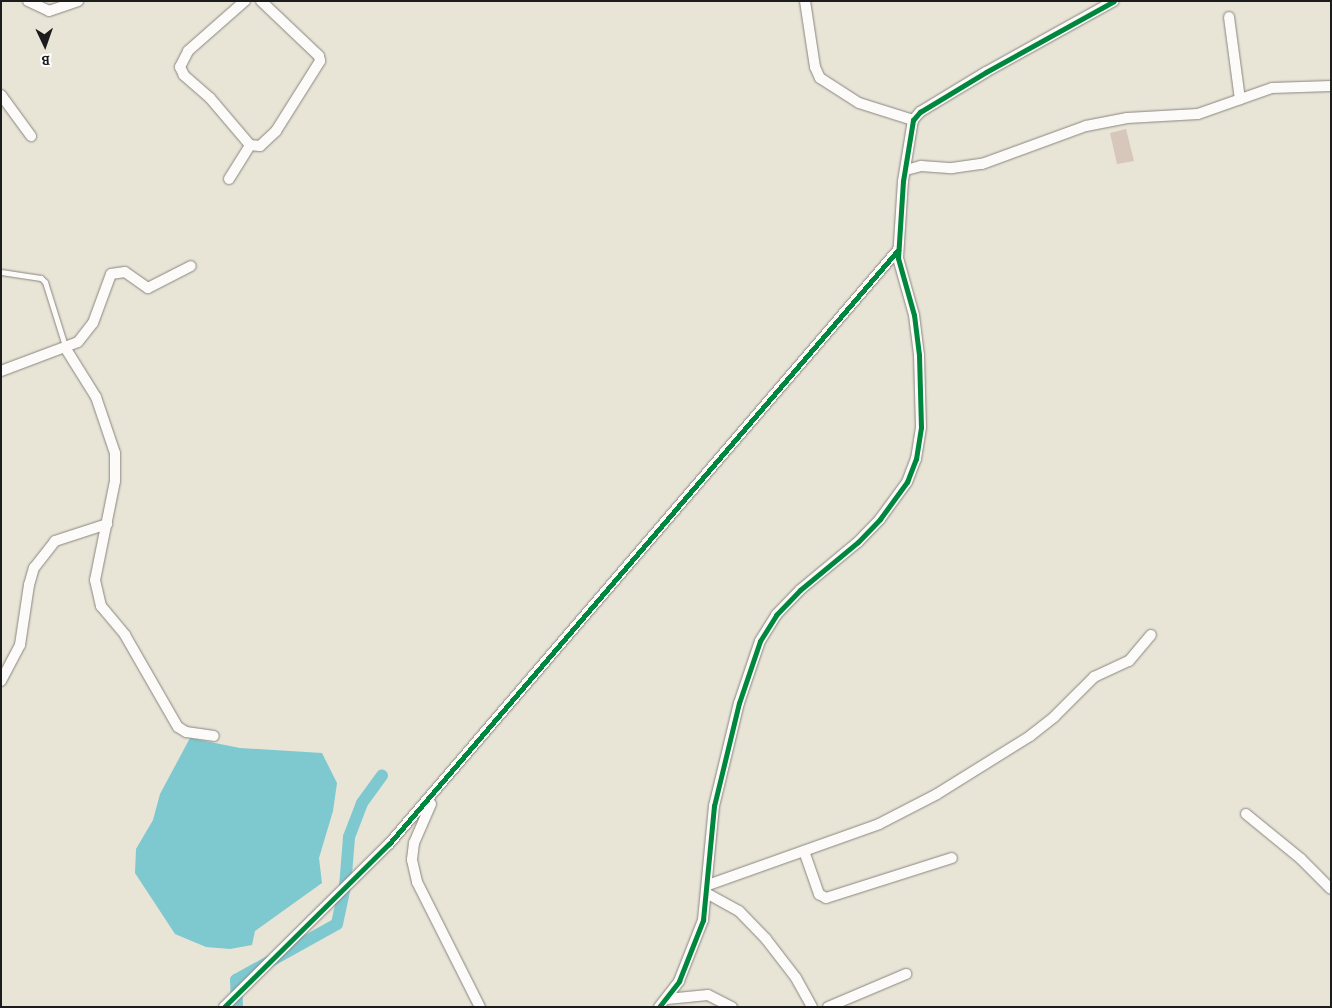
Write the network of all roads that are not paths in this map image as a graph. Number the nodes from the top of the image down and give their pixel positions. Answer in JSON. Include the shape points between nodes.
{"nodes":[{"id":1,"x":28,"y":1,"type":"edge"},
{"id":2,"x":78,"y":1,"type":"edge"},
{"id":3,"x":245,"y":1,"type":"edge"},
{"id":4,"x":261,"y":1,"type":"edge"},
{"id":5,"x":805,"y":1,"type":"edge"},
{"id":6,"x":1114,"y":1,"type":"edge"},
{"id":7,"x":1228,"y":17,"type":"dead end"},
{"id":8,"x":1331,"y":86,"type":"edge"},
{"id":9,"x":1,"y":95,"type":"edge"},
{"id":10,"x":1240,"y":98,"type":"junction"},
{"id":11,"x":913,"y":120,"type":"junction"},
{"id":12,"x":31,"y":136,"type":"dead end"},
{"id":13,"x":250,"y":145,"type":"junction"},
{"id":14,"x":906,"y":170,"type":"junction"},
{"id":15,"x":229,"y":180,"type":"dead end"},
{"id":16,"x":898,"y":250,"type":"junction"},
{"id":17,"x":191,"y":266,"type":"dead end"},
{"id":18,"x":1,"y":272,"type":"edge"},
{"id":19,"x":66,"y":349,"type":"junction"},
{"id":20,"x":1,"y":371,"type":"edge"},
{"id":21,"x":107,"y":524,"type":"junction"},
{"id":22,"x":1151,"y":635,"type":"dead end"},
{"id":23,"x":1,"y":681,"type":"edge"},
{"id":24,"x":214,"y":736,"type":"dead end"},
{"id":25,"x":441,"y":785,"type":"junction"},
{"id":26,"x":1246,"y":814,"type":"dead end"},
{"id":27,"x":804,"y":851,"type":"junction"},
{"id":28,"x":952,"y":858,"type":"dead end"},
{"id":29,"x":1331,"y":889,"type":"edge"},
{"id":30,"x":708,"y":890,"type":"junction"},
{"id":31,"x":906,"y":974,"type":"dead end"},
{"id":32,"x":667,"y":999,"type":"junction"},
{"id":33,"x":224,"y":1007,"type":"edge"},
{"id":34,"x":480,"y":1007,"type":"edge"},
{"id":35,"x":659,"y":1007,"type":"edge"},
{"id":36,"x":732,"y":1007,"type":"edge"},
{"id":37,"x":812,"y":1007,"type":"edge"},
{"id":38,"x":828,"y":1007,"type":"edge"}],
"edges":[{"from":1,"to":2,"type":"street","via":[[49,11]]},
{"from":3,"to":13,"type":"street","via":[[188,52],[180,67]]},
{"from":4,"to":13,"type":"street","via":[[319,56],[320,62],[276,131],[260,146]]},
{"from":5,"to":11,"type":"street","via":[[815,67],[820,78],[859,103]]},
{"from":6,"to":11,"type":"street","via":[[986,72],[920,112]]},
{"from":7,"to":10,"type":"street"},
{"from":8,"to":10,"type":"street","via":[[1272,88]]},
{"from":9,"to":12,"type":"street"},
{"from":10,"to":14,"type":"street","via":[[1198,114],[1127,118],[1086,126],[982,164],[952,168],[921,166]]},
{"from":11,"to":14,"type":"street"},
{"from":13,"to":15,"type":"street"},
{"from":14,"to":16,"type":"street"},
{"from":16,"to":25,"type":"street","via":[[504,707]]},
{"from":16,"to":30,"type":"street","via":[[900,274],[914,315],[919,355],[921,427],[913,471],[868,533],[800,590],[767,628],[744,686],[723,768],[709,836]]},
{"from":17,"to":19,"type":"street","via":[[148,288],[125,272],[111,274],[93,323],[78,342]]},
{"from":18,"to":19,"type":"lane","via":[[41,278],[45,282]]},
{"from":19,"to":20,"type":"street"},
{"from":19,"to":21,"type":"street","via":[[96,397],[113,438],[115,481]]},
{"from":21,"to":23,"type":"street","via":[[55,541],[34,568],[20,645]]},
{"from":21,"to":24,"type":"street","via":[[95,580],[101,606],[125,634],[178,727]]},
{"from":22,"to":27,"type":"street","via":[[1129,661],[1094,677],[1036,731],[937,794],[879,824]]},
{"from":25,"to":33,"type":"street","via":[[374,860]]},
{"from":25,"to":34,"type":"street","via":[[423,818],[412,860],[417,882]]},
{"from":26,"to":29,"type":"street","via":[[1301,859]]},
{"from":27,"to":28,"type":"street","via":[[819,894],[826,898]]},
{"from":27,"to":30,"type":"street"},
{"from":30,"to":32,"type":"street","via":[[698,937],[679,981]]},
{"from":30,"to":37,"type":"street","via":[[738,911],[766,939],[796,978]]},
{"from":31,"to":38,"type":"street"},
{"from":32,"to":35,"type":"street"},
{"from":32,"to":36,"type":"street","via":[[708,995]]}]}
